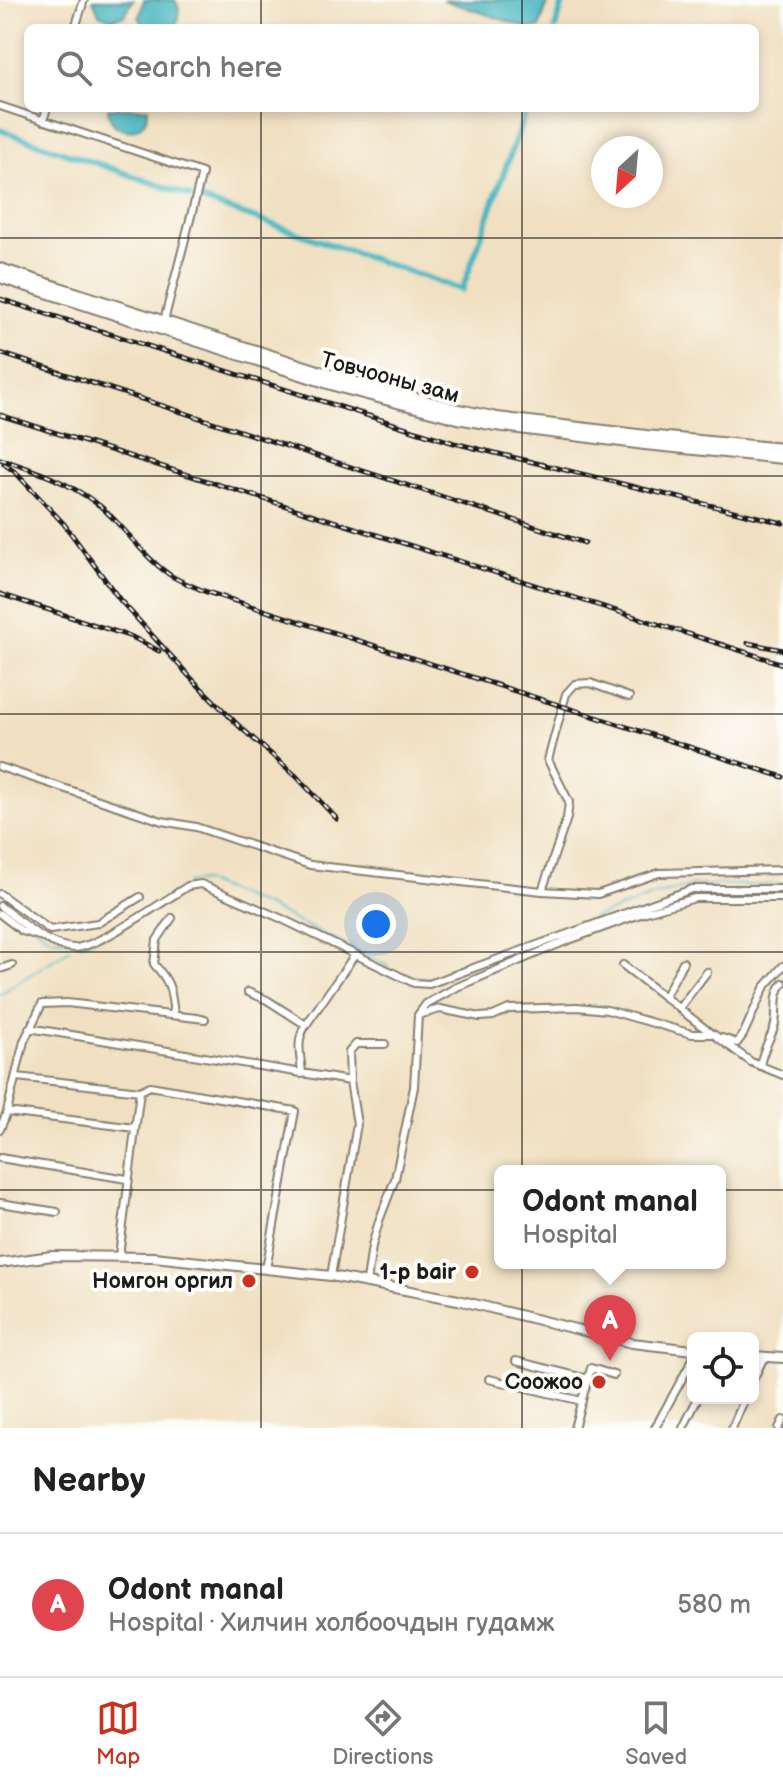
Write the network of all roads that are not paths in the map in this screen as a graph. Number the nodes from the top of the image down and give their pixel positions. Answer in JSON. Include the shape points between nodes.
{"nodes":[{"id":1,"x":84,"y":0,"type":"edge"},
{"id":2,"x":76,"y":24,"type":"edge"},
{"id":3,"x":0,"y":106,"type":"edge"},
{"id":4,"x":46,"y":112,"type":"edge"},
{"id":5,"x":43,"y":121,"type":"junction"},
{"id":6,"x":0,"y":269,"type":"edge"},
{"id":7,"x":0,"y":277,"type":"edge"},
{"id":8,"x":164,"y":321,"type":"junction"},
{"id":9,"x":783,"y":449,"type":"edge"},
{"id":10,"x":783,"y":458,"type":"edge"},
{"id":11,"x":629,"y":697,"type":"dead end"},
{"id":12,"x":0,"y":767,"type":"edge"},
{"id":13,"x":783,"y":870,"type":"edge"},
{"id":14,"x":783,"y":889,"type":"edge"},
{"id":15,"x":542,"y":891,"type":"junction"},
{"id":16,"x":0,"y":894,"type":"edge"},
{"id":17,"x":140,"y":897,"type":"dead end"},
{"id":18,"x":783,"y":898,"type":"edge"},
{"id":19,"x":0,"y":906,"type":"edge"},
{"id":20,"x":0,"y":914,"type":"edge"},
{"id":21,"x":172,"y":918,"type":"dead end"},
{"id":22,"x":43,"y":937,"type":"junction"},
{"id":23,"x":354,"y":956,"type":"junction"},
{"id":24,"x":683,"y":962,"type":"dead end"},
{"id":25,"x":12,"y":965,"type":"dead end"},
{"id":26,"x":623,"y":965,"type":"dead end"},
{"id":27,"x":783,"y":966,"type":"edge"},
{"id":28,"x":0,"y":969,"type":"edge"},
{"id":29,"x":707,"y":972,"type":"dead end"},
{"id":30,"x":783,"y":983,"type":"edge"},
{"id":31,"x":248,"y":992,"type":"dead end"},
{"id":32,"x":665,"y":996,"type":"junction"},
{"id":33,"x":680,"y":1007,"type":"junction"},
{"id":34,"x":174,"y":1015,"type":"junction"},
{"id":35,"x":418,"y":1015,"type":"junction"},
{"id":36,"x":205,"y":1019,"type":"dead end"},
{"id":37,"x":306,"y":1025,"type":"junction"},
{"id":38,"x":29,"y":1028,"type":"junction"},
{"id":39,"x":713,"y":1034,"type":"junction"},
{"id":40,"x":385,"y":1044,"type":"dead end"},
{"id":41,"x":760,"y":1066,"type":"junction"},
{"id":42,"x":302,"y":1074,"type":"junction"},
{"id":43,"x":783,"y":1075,"type":"edge"},
{"id":44,"x":17,"y":1077,"type":"junction"},
{"id":45,"x":350,"y":1081,"type":"junction"},
{"id":46,"x":140,"y":1091,"type":"junction"},
{"id":47,"x":7,"y":1112,"type":"junction"},
{"id":48,"x":135,"y":1128,"type":"junction"},
{"id":49,"x":0,"y":1129,"type":"edge"},
{"id":50,"x":0,"y":1158,"type":"edge"},
{"id":51,"x":127,"y":1179,"type":"junction"},
{"id":52,"x":0,"y":1203,"type":"edge"},
{"id":53,"x":57,"y":1212,"type":"dead end"},
{"id":54,"x":119,"y":1256,"type":"junction"},
{"id":55,"x":0,"y":1263,"type":"edge"},
{"id":56,"x":266,"y":1269,"type":"junction"},
{"id":57,"x":331,"y":1276,"type":"junction"},
{"id":58,"x":367,"y":1281,"type":"junction"},
{"id":59,"x":687,"y":1349,"type":"edge"},
{"id":60,"x":759,"y":1357,"type":"edge"},
{"id":61,"x":764,"y":1357,"type":"junction"},
{"id":62,"x":783,"y":1358,"type":"edge"},
{"id":63,"x":516,"y":1361,"type":"dead end"},
{"id":64,"x":759,"y":1364,"type":"edge"},
{"id":65,"x":687,"y":1370,"type":"edge"},
{"id":66,"x":614,"y":1375,"type":"dead end"},
{"id":67,"x":489,"y":1379,"type":"dead end"},
{"id":68,"x":588,"y":1379,"type":"junction"},
{"id":69,"x":582,"y":1401,"type":"junction"},
{"id":70,"x":695,"y":1404,"type":"edge"},
{"id":71,"x":742,"y":1404,"type":"edge"},
{"id":72,"x":783,"y":1420,"type":"edge"},
{"id":73,"x":574,"y":1428,"type":"edge"},
{"id":74,"x":655,"y":1428,"type":"edge"},
{"id":75,"x":683,"y":1428,"type":"edge"},
{"id":76,"x":732,"y":1428,"type":"edge"},
{"id":77,"x":779,"y":1428,"type":"edge"}],
"edges":[{"from":1,"to":2,"type":"street"},
{"from":3,"to":5,"type":"street"},
{"from":4,"to":5,"type":"street"},
{"from":5,"to":8,"type":"street","via":[[202,173]]},
{"from":6,"to":8,"type":"highway","name":"Товчооны зам"},
{"from":7,"to":10,"type":"highway","name":"Товчооны зам","via":[[344,388],[458,418]]},
{"from":8,"to":9,"type":"highway","name":"Товчооны зам","via":[[359,384],[497,418]]},
{"from":11,"to":15,"type":"street","via":[[590,683],[575,684],[566,694],[548,760],[569,802]]},
{"from":12,"to":15,"type":"street","via":[[310,865]]},
{"from":13,"to":15,"type":"street","via":[[659,873],[598,894]]},
{"from":14,"to":23,"type":"street","via":[[692,889],[429,984],[414,983]]},
{"from":16,"to":17,"type":"street","via":[[50,930],[98,923]]},
{"from":18,"to":35,"type":"street","via":[[695,898],[646,912],[457,987],[426,1004]]},
{"from":19,"to":22,"type":"street"},
{"from":20,"to":22,"type":"street","via":[[22,931]]},
{"from":21,"to":34,"type":"street","via":[[157,940],[154,964],[171,985]]},
{"from":22,"to":23,"type":"street","via":[[76,948],[195,884],[280,918]]},
{"from":23,"to":37,"type":"street"},
{"from":24,"to":32,"type":"street"},
{"from":25,"to":28,"type":"street"},
{"from":26,"to":32,"type":"street"},
{"from":27,"to":39,"type":"street","via":[[764,988],[737,1043]]},
{"from":29,"to":33,"type":"street"},
{"from":30,"to":41,"type":"street"},
{"from":31,"to":37,"type":"street"},
{"from":32,"to":33,"type":"street"},
{"from":33,"to":39,"type":"street"},
{"from":34,"to":36,"type":"street"},
{"from":34,"to":38,"type":"street","via":[[42,1004]]},
{"from":35,"to":39,"type":"street","via":[[440,1009],[480,1017],[509,1009],[577,1007],[692,1034]]},
{"from":35,"to":58,"type":"street","via":[[414,1087]]},
{"from":37,"to":42,"type":"street","via":[[298,1044]]},
{"from":38,"to":42,"type":"street"},
{"from":38,"to":44,"type":"street"},
{"from":39,"to":41,"type":"street"},
{"from":40,"to":45,"type":"street","via":[[356,1044],[349,1052]]},
{"from":41,"to":43,"type":"street"},
{"from":42,"to":45,"type":"street"},
{"from":44,"to":46,"type":"street"},
{"from":44,"to":47,"type":"street"},
{"from":45,"to":57,"type":"street","via":[[357,1124]]},
{"from":46,"to":48,"type":"street"},
{"from":46,"to":56,"type":"street","via":[[150,1086],[295,1111]]},
{"from":47,"to":48,"type":"street"},
{"from":47,"to":49,"type":"street"},
{"from":48,"to":51,"type":"street"},
{"from":50,"to":51,"type":"street"},
{"from":51,"to":54,"type":"street"},
{"from":52,"to":53,"type":"street"},
{"from":54,"to":55,"type":"main road"},
{"from":54,"to":56,"type":"main road"},
{"from":56,"to":57,"type":"main road"},
{"from":57,"to":58,"type":"main road"},
{"from":58,"to":59,"type":"main road","via":[[632,1343]]},
{"from":60,"to":61,"type":"main road"},
{"from":61,"to":62,"type":"main road"},
{"from":61,"to":64,"type":"street"},
{"from":63,"to":68,"type":"street"},
{"from":65,"to":74,"type":"street"},
{"from":66,"to":68,"type":"street","via":[[591,1368]]},
{"from":67,"to":69,"type":"street"},
{"from":68,"to":69,"type":"street"},
{"from":69,"to":73,"type":"street"},
{"from":70,"to":75,"type":"street"},
{"from":71,"to":76,"type":"street"},
{"from":72,"to":77,"type":"street"}]}
